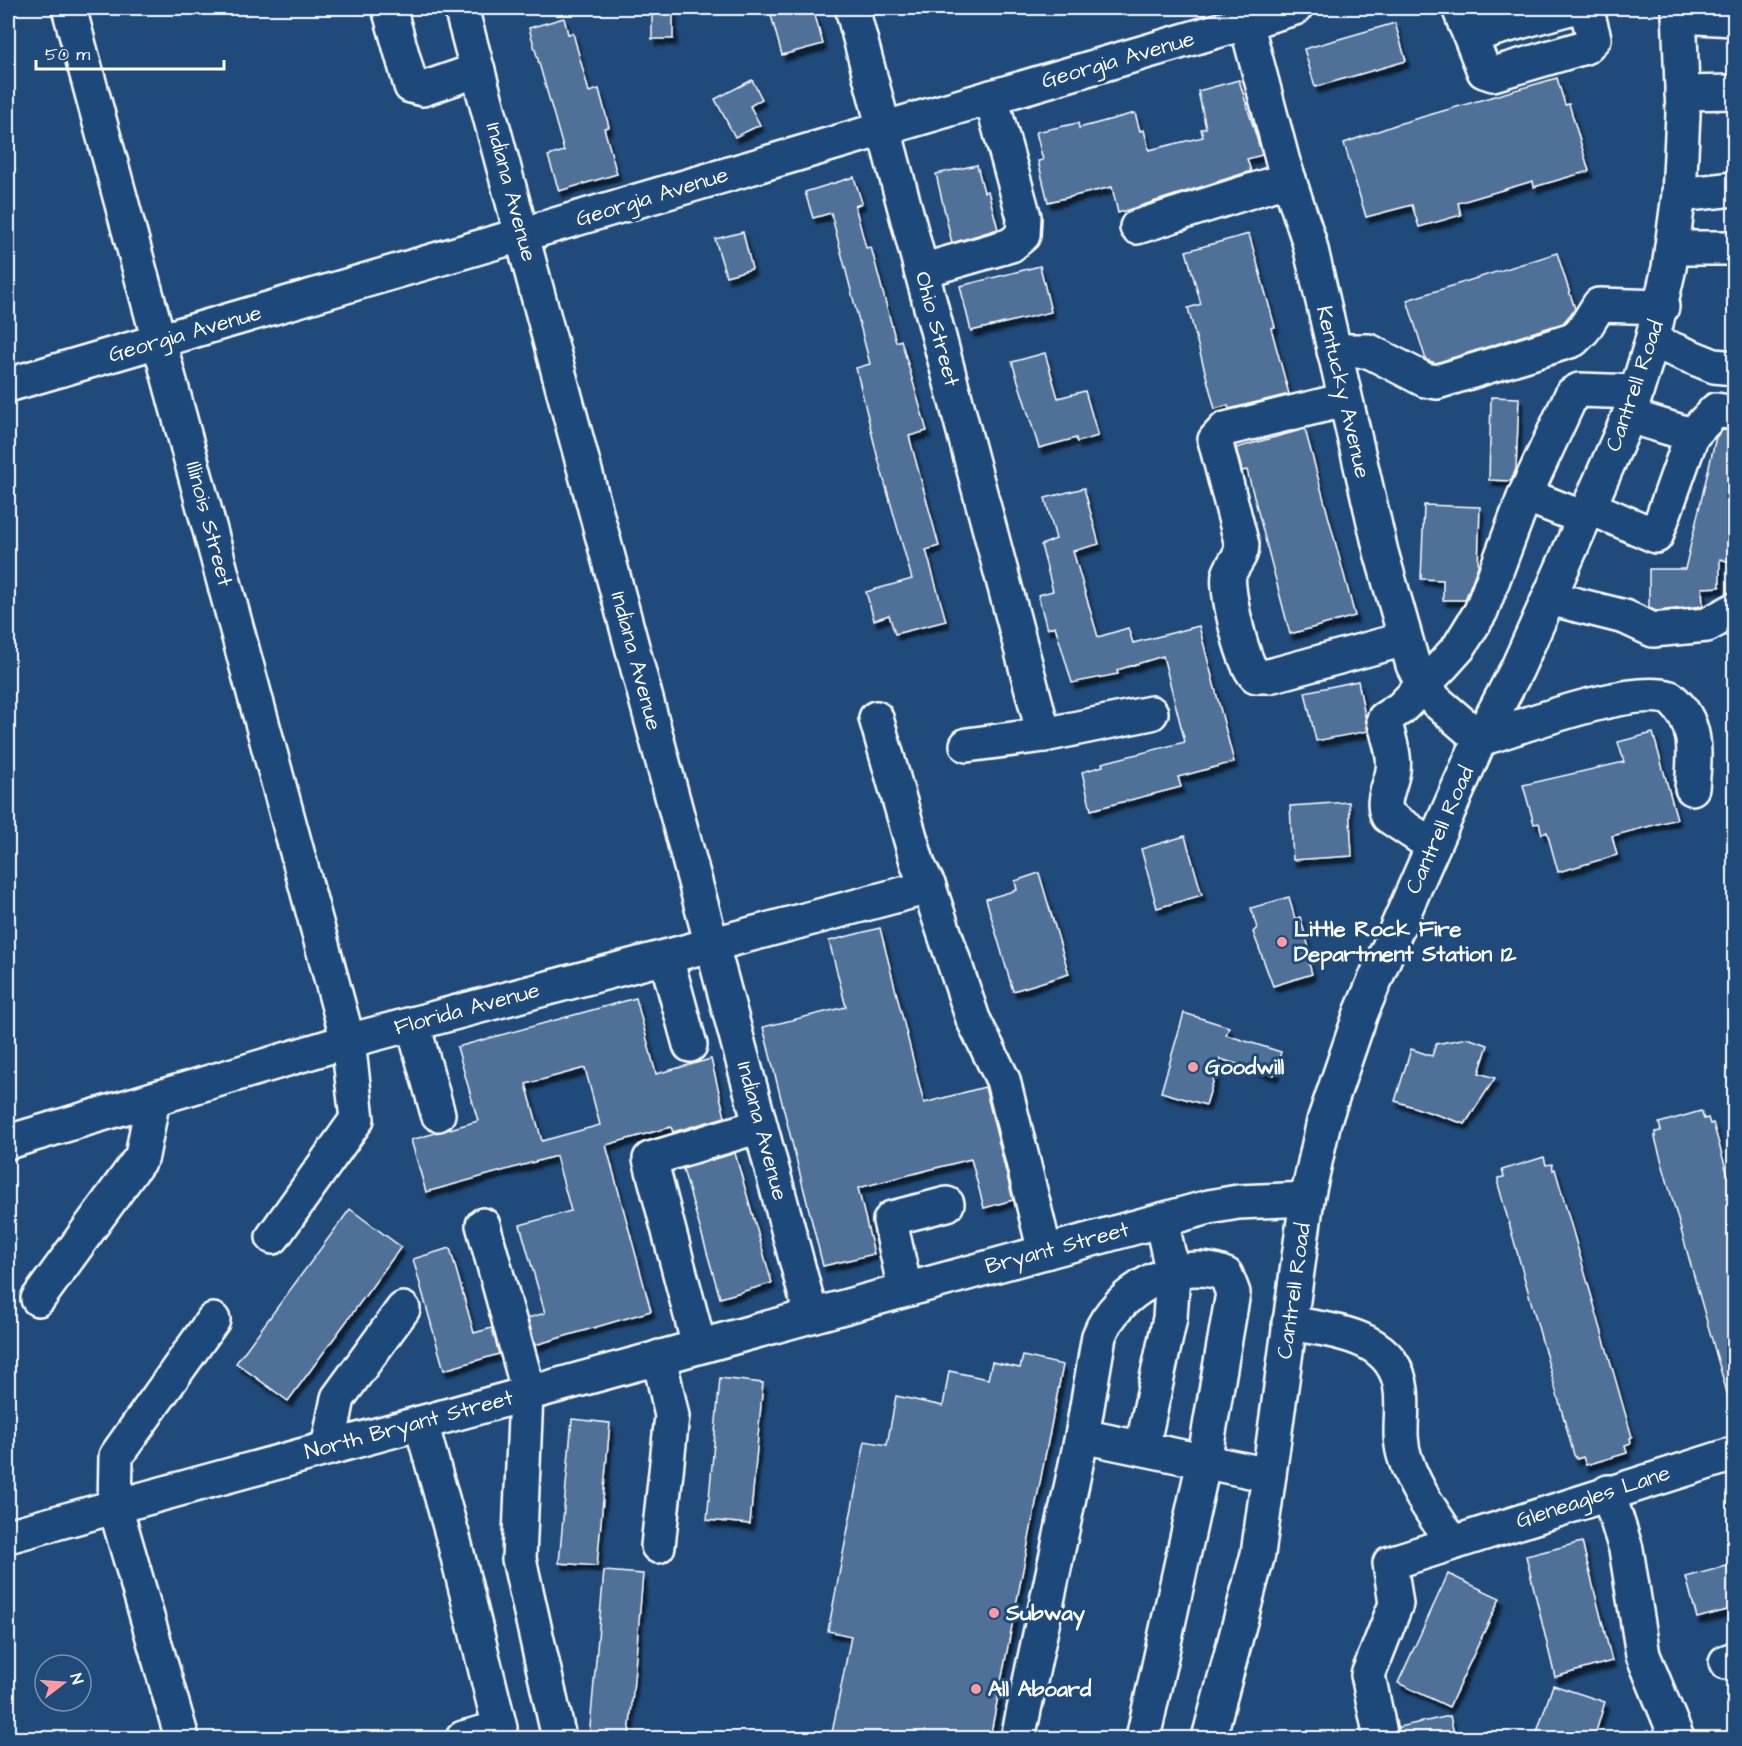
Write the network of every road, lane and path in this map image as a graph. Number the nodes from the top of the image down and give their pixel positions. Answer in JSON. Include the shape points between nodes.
{"nodes":[{"id":1,"x":69,"y":8,"type":"edge"},
{"id":2,"x":389,"y":8,"type":"edge"},
{"id":3,"x":461,"y":8,"type":"edge"},
{"id":4,"x":852,"y":8,"type":"edge"},
{"id":5,"x":1295,"y":8,"type":"edge"},
{"id":6,"x":1570,"y":8,"type":"edge"},
{"id":7,"x":1586,"y":8,"type":"edge"},
{"id":8,"x":1679,"y":12,"type":"edge"},
{"id":9,"x":1462,"y":16,"type":"edge"},
{"id":10,"x":1734,"y":19,"type":"edge"},
{"id":11,"x":1246,"y":22,"type":"junction"},
{"id":12,"x":478,"y":70,"type":"junction"},
{"id":13,"x":1734,"y":92,"type":"edge"},
{"id":14,"x":1682,"y":93,"type":"junction"},
{"id":15,"x":991,"y":97,"type":"junction"},
{"id":16,"x":882,"y":128,"type":"junction"},
{"id":17,"x":1289,"y":179,"type":"junction"},
{"id":18,"x":1734,"y":189,"type":"edge"},
{"id":19,"x":1679,"y":195,"type":"junction"},
{"id":20,"x":1137,"y":227,"type":"dead end"},
{"id":21,"x":523,"y":236,"type":"junction"},
{"id":22,"x":1672,"y":248,"type":"junction"},
{"id":23,"x":1728,"y":254,"type":"edge"},
{"id":24,"x":921,"y":271,"type":"junction"},
{"id":25,"x":1662,"y":307,"type":"junction"},
{"id":26,"x":159,"y":341,"type":"junction"},
{"id":27,"x":1652,"y":341,"type":"junction"},
{"id":28,"x":1734,"y":343,"type":"edge"},
{"id":29,"x":1334,"y":351,"type":"junction"},
{"id":30,"x":1702,"y":361,"type":"junction"},
{"id":31,"x":1734,"y":368,"type":"edge"},
{"id":32,"x":8,"y":385,"type":"edge"},
{"id":33,"x":1345,"y":400,"type":"junction"},
{"id":34,"x":1633,"y":404,"type":"junction"},
{"id":35,"x":1734,"y":413,"type":"edge"},
{"id":36,"x":1692,"y":435,"type":"junction"},
{"id":37,"x":1525,"y":495,"type":"junction"},
{"id":38,"x":1586,"y":512,"type":"junction"},
{"id":39,"x":1549,"y":598,"type":"junction"},
{"id":40,"x":1734,"y":610,"type":"edge"},
{"id":41,"x":1405,"y":639,"type":"junction"},
{"id":42,"x":1423,"y":685,"type":"junction"},
{"id":43,"x":1151,"y":713,"type":"dead end"},
{"id":44,"x":876,"y":718,"type":"dead end"},
{"id":45,"x":1044,"y":735,"type":"junction"},
{"id":46,"x":1480,"y":739,"type":"junction"},
{"id":47,"x":967,"y":745,"type":"dead end"},
{"id":48,"x":1692,"y":788,"type":"dead end"},
{"id":49,"x":1433,"y":846,"type":"junction"},
{"id":50,"x":929,"y":887,"type":"junction"},
{"id":51,"x":712,"y":945,"type":"junction"},
{"id":52,"x":666,"y":957,"type":"junction"},
{"id":53,"x":413,"y":1024,"type":"junction"},
{"id":54,"x":348,"y":1041,"type":"junction"},
{"id":55,"x":690,"y":1045,"type":"dead end"},
{"id":56,"x":153,"y":1099,"type":"junction"},
{"id":57,"x":438,"y":1114,"type":"dead end"},
{"id":58,"x":760,"y":1126,"type":"junction"},
{"id":59,"x":8,"y":1142,"type":"edge"},
{"id":60,"x":1307,"y":1199,"type":"junction"},
{"id":61,"x":947,"y":1204,"type":"dead end"},
{"id":62,"x":1161,"y":1220,"type":"junction"},
{"id":63,"x":483,"y":1225,"type":"dead end"},
{"id":64,"x":273,"y":1237,"type":"dead end"},
{"id":65,"x":1045,"y":1252,"type":"junction"},
{"id":66,"x":1173,"y":1274,"type":"junction"},
{"id":67,"x":905,"y":1289,"type":"junction"},
{"id":68,"x":38,"y":1299,"type":"dead end"},
{"id":69,"x":403,"y":1309,"type":"dead end"},
{"id":70,"x":811,"y":1316,"type":"junction"},
{"id":71,"x":213,"y":1320,"type":"dead end"},
{"id":72,"x":1288,"y":1323,"type":"junction"},
{"id":73,"x":699,"y":1346,"type":"junction"},
{"id":74,"x":659,"y":1357,"type":"junction"},
{"id":75,"x":527,"y":1393,"type":"junction"},
{"id":76,"x":421,"y":1422,"type":"junction"},
{"id":77,"x":1082,"y":1436,"type":"junction"},
{"id":78,"x":328,"y":1448,"type":"junction"},
{"id":79,"x":1142,"y":1448,"type":"junction"},
{"id":80,"x":1734,"y":1454,"type":"edge"},
{"id":81,"x":1204,"y":1461,"type":"junction"},
{"id":82,"x":1269,"y":1475,"type":"junction"},
{"id":83,"x":1608,"y":1492,"type":"junction"},
{"id":84,"x":115,"y":1506,"type":"junction"},
{"id":85,"x":8,"y":1536,"type":"edge"},
{"id":86,"x":1452,"y":1542,"type":"junction"},
{"id":87,"x":658,"y":1546,"type":"dead end"},
{"id":88,"x":182,"y":1738,"type":"edge"},
{"id":89,"x":463,"y":1738,"type":"edge"},
{"id":90,"x":558,"y":1738,"type":"edge"},
{"id":91,"x":1018,"y":1738,"type":"edge"},
{"id":92,"x":1143,"y":1738,"type":"edge"},
{"id":93,"x":1209,"y":1738,"type":"edge"},
{"id":94,"x":1381,"y":1738,"type":"edge"},
{"id":95,"x":1677,"y":1738,"type":"edge"}],
"edges":[{"from":1,"to":26,"type":"street","name":"Illinois Street"},
{"from":2,"to":12,"type":"street","via":[[411,86],[423,88]]},
{"from":3,"to":12,"type":"street","name":"Indiana Avenue"},
{"from":4,"to":16,"type":"street","name":"Ohio Street"},
{"from":5,"to":11,"type":"street","name":"Georgia Avenue"},
{"from":6,"to":9,"type":"street","via":[[1483,32]]},
{"from":7,"to":9,"type":"street","via":[[1594,38],[1585,47],[1493,74],[1484,72],[1478,62]]},
{"from":8,"to":10,"type":"street"},
{"from":8,"to":14,"type":"street","name":"Cantrell Road"},
{"from":11,"to":15,"type":"street","name":"Georgia Avenue"},
{"from":11,"to":17,"type":"street","name":"Kentucky Avenue"},
{"from":12,"to":21,"type":"street","name":"Indiana Avenue"},
{"from":13,"to":14,"type":"street"},
{"from":14,"to":19,"type":"street","name":"Cantrell Road"},
{"from":15,"to":16,"type":"street","name":"Georgia Avenue"},
{"from":15,"to":24,"type":"street","via":[[1024,216],[1023,235],[1011,245]]},
{"from":16,"to":21,"type":"street","name":"Georgia Avenue"},
{"from":16,"to":24,"type":"street","name":"Ohio Street"},
{"from":17,"to":20,"type":"street"},
{"from":17,"to":29,"type":"street","name":"Kentucky Avenue","via":[[1309,241]]},
{"from":18,"to":19,"type":"street"},
{"from":19,"to":22,"type":"street","name":"Cantrell Road"},
{"from":21,"to":26,"type":"street","name":"Georgia Avenue"},
{"from":21,"to":51,"type":"street","name":"Indiana Avenue"},
{"from":22,"to":23,"type":"street"},
{"from":22,"to":25,"type":"street","name":"Cantrell Road"},
{"from":24,"to":45,"type":"street","name":"Ohio Street"},
{"from":25,"to":27,"type":"street","name":"Cantrell Road"},
{"from":25,"to":29,"type":"street","via":[[1599,305],[1573,340],[1437,382],[1425,380],[1368,351]]},
{"from":26,"to":32,"type":"street","name":"Georgia Avenue"},
{"from":26,"to":54,"type":"street","name":"Illinois Street"},
{"from":27,"to":30,"type":"street"},
{"from":27,"to":34,"type":"street","name":"Cantrell Road"},
{"from":28,"to":30,"type":"street"},
{"from":29,"to":33,"type":"street","name":"Kentucky Avenue"},
{"from":30,"to":31,"type":"street"},
{"from":33,"to":41,"type":"street","name":"Kentucky Avenue"},
{"from":33,"to":41,"type":"street","via":[[1226,429],[1215,440],[1242,545],[1228,587],[1242,644],[1251,673],[1262,676]]},
{"from":34,"to":36,"type":"street"},
{"from":34,"to":37,"type":"street","via":[[1575,390]]},
{"from":34,"to":38,"type":"street","name":"Cantrell Road"},
{"from":35,"to":36,"type":"street","via":[[1716,410]]},
{"from":36,"to":38,"type":"street","via":[[1656,536]]},
{"from":37,"to":38,"type":"street"},
{"from":37,"to":42,"type":"street","via":[[1487,600],[1459,646]]},
{"from":38,"to":39,"type":"street","name":"Cantrell Road"},
{"from":39,"to":40,"type":"street","via":[[1625,617],[1653,630],[1707,626]]},
{"from":39,"to":46,"type":"street","name":"Cantrell Road"},
{"from":41,"to":42,"type":"street","name":"Kentucky Avenue"},
{"from":42,"to":46,"type":"street","name":"Kentucky Avenue"},
{"from":42,"to":49,"type":"street","via":[[1384,719],[1394,765],[1384,800],[1388,816]]},
{"from":43,"to":45,"type":"street"},
{"from":44,"to":50,"type":"street","via":[[918,865]]},
{"from":45,"to":47,"type":"street"},
{"from":46,"to":48,"type":"street","via":[[1610,701],[1643,694],[1660,695],[1678,705],[1693,731],[1696,748]]},
{"from":46,"to":49,"type":"street","name":"Cantrell Road"},
{"from":49,"to":60,"type":"street","name":"Cantrell Road","via":[[1339,1072]]},
{"from":50,"to":51,"type":"street","name":"Florida Avenue"},
{"from":50,"to":65,"type":"street","via":[[973,1019],[1003,1080]]},
{"from":51,"to":52,"type":"street","name":"Florida Avenue"},
{"from":51,"to":58,"type":"street","name":"Indiana Avenue"},
{"from":52,"to":53,"type":"street","name":"Florida Avenue"},
{"from":52,"to":55,"type":"street"},
{"from":53,"to":54,"type":"street","name":"Florida Avenue"},
{"from":53,"to":57,"type":"street"},
{"from":54,"to":56,"type":"street","name":"Florida Avenue"},
{"from":54,"to":64,"type":"street","name":"Illinois Street","via":[[357,1119]]},
{"from":56,"to":59,"type":"street","name":"Florida Avenue"},
{"from":56,"to":68,"type":"street","via":[[142,1156]]},
{"from":58,"to":70,"type":"street","name":"Indiana Avenue"},
{"from":58,"to":73,"type":"street","via":[[650,1159]]},
{"from":60,"to":62,"type":"street","name":"Bryant Street","via":[[1238,1202]]},
{"from":60,"to":72,"type":"street","name":"Cantrell Road"},
{"from":61,"to":67,"type":"street","via":[[890,1221]]},
{"from":62,"to":65,"type":"street","name":"Bryant Street"},
{"from":62,"to":66,"type":"street"},
{"from":63,"to":75,"type":"street"},
{"from":65,"to":67,"type":"street","name":"Bryant Street"},
{"from":66,"to":77,"type":"street","via":[[1123,1299],[1104,1321]]},
{"from":66,"to":79,"type":"street","via":[[1170,1318]]},
{"from":66,"to":81,"type":"street","via":[[1212,1268],[1226,1275],[1233,1293]]},
{"from":67,"to":70,"type":"street","name":"Bryant Street"},
{"from":69,"to":78,"type":"street","via":[[338,1398]]},
{"from":70,"to":73,"type":"street","name":"North Bryant Street"},
{"from":71,"to":84,"type":"street","via":[[116,1456]]},
{"from":72,"to":82,"type":"street","name":"Cantrell Road"},
{"from":72,"to":86,"type":"street","via":[[1353,1336],[1373,1345],[1388,1358],[1401,1390],[1400,1432],[1405,1458]]},
{"from":73,"to":74,"type":"street","name":"North Bryant Street"},
{"from":74,"to":75,"type":"street","name":"North Bryant Street"},
{"from":74,"to":87,"type":"street","via":[[672,1416]]},
{"from":75,"to":76,"type":"street","name":"North Bryant Street"},
{"from":75,"to":90,"type":"street","via":[[519,1559]]},
{"from":76,"to":78,"type":"street","name":"North Bryant Street"},
{"from":76,"to":89,"type":"street","via":[[500,1728]]},
{"from":77,"to":79,"type":"street"},
{"from":77,"to":91,"type":"street"},
{"from":78,"to":84,"type":"street","name":"North Bryant Street"},
{"from":79,"to":81,"type":"street"},
{"from":80,"to":83,"type":"street","name":"Gleneagles Lane"},
{"from":81,"to":82,"type":"street"},
{"from":81,"to":92,"type":"street"},
{"from":82,"to":93,"type":"street","name":"Cantrell Road","via":[[1250,1589]]},
{"from":83,"to":86,"type":"street","name":"Gleneagles Lane"},
{"from":83,"to":95,"type":"street","via":[[1626,1549],[1643,1655]]},
{"from":84,"to":85,"type":"street","name":"North Bryant Street"},
{"from":84,"to":88,"type":"street"},
{"from":86,"to":94,"type":"street","name":"Gleneagles Lane","via":[[1390,1563],[1396,1604],[1368,1675]]}]}
